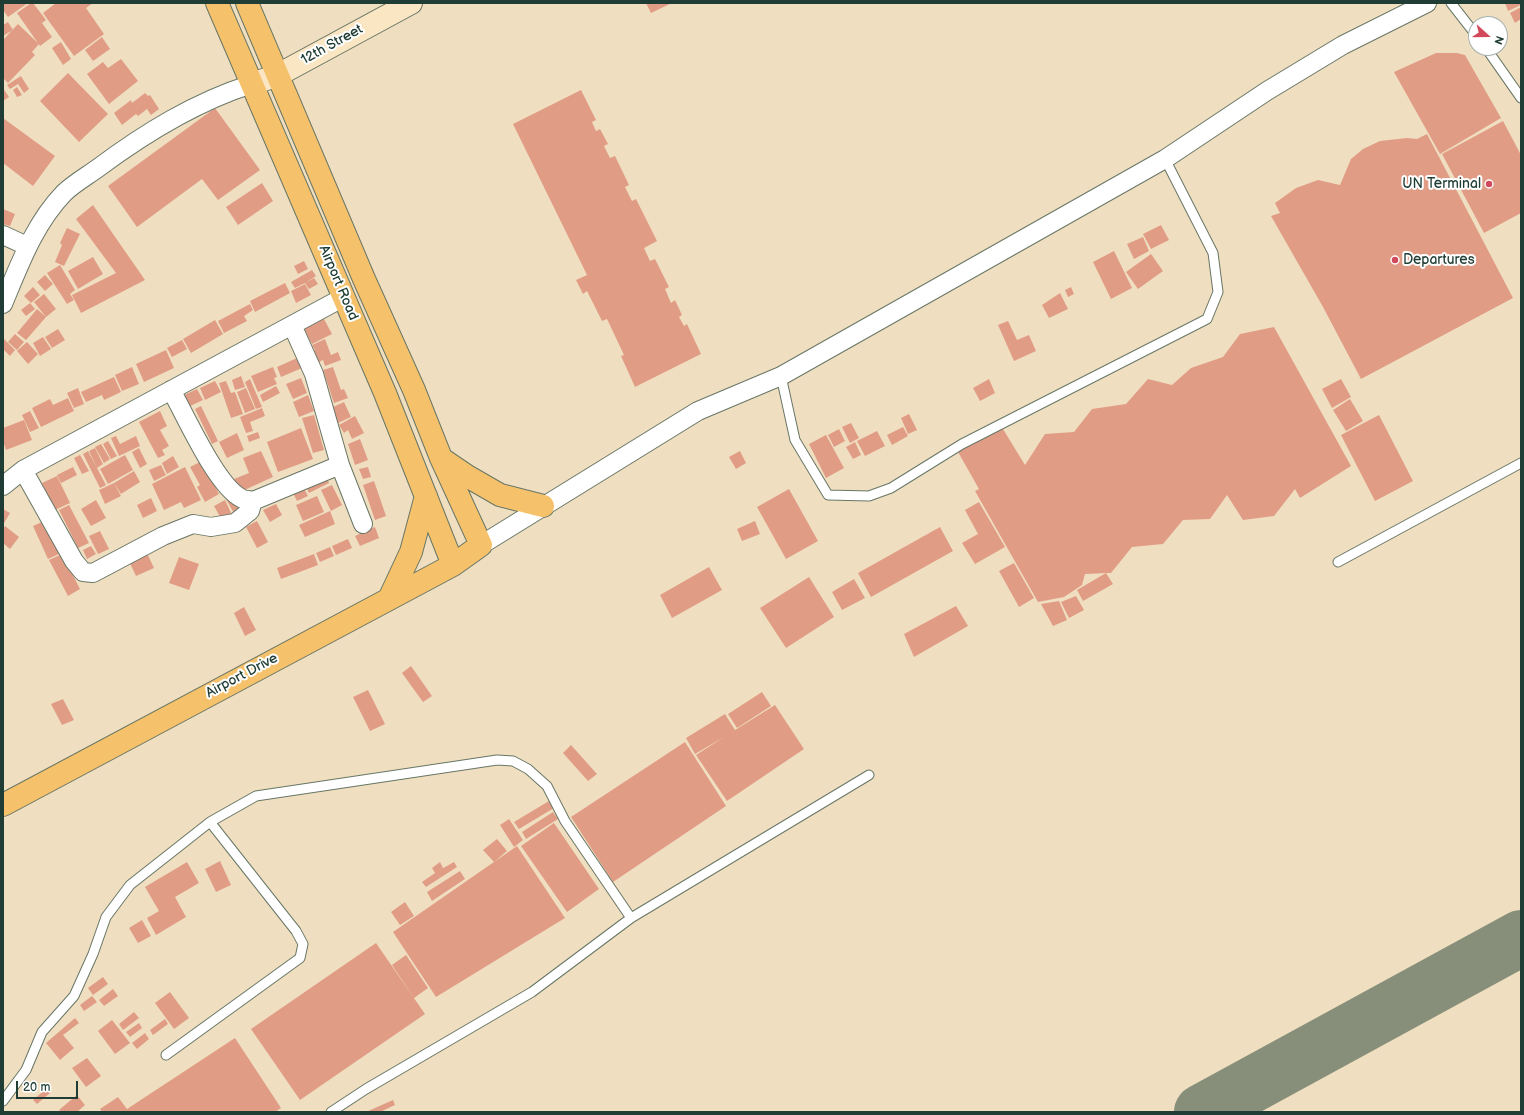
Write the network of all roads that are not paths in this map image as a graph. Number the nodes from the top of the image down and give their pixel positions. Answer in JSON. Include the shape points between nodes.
{"nodes":[{"id":1,"x":217,"y":3,"type":"edge"},
{"id":2,"x":247,"y":3,"type":"edge"},
{"id":3,"x":1427,"y":3,"type":"edge"},
{"id":4,"x":1451,"y":3,"type":"edge"},
{"id":5,"x":406,"y":4,"type":"edge"},
{"id":6,"x":1468,"y":25,"type":"edge"},
{"id":7,"x":1492,"y":56,"type":"edge"},
{"id":8,"x":278,"y":75,"type":"junction"},
{"id":9,"x":252,"y":84,"type":"junction"},
{"id":10,"x":1521,"y":98,"type":"edge"},
{"id":11,"x":1165,"y":158,"type":"junction"},
{"id":12,"x":3,"y":234,"type":"edge"},
{"id":13,"x":27,"y":246,"type":"junction"},
{"id":14,"x":344,"y":297,"type":"junction"},
{"id":15,"x":3,"y":304,"type":"edge"},
{"id":16,"x":292,"y":325,"type":"junction"},
{"id":17,"x":781,"y":376,"type":"junction"},
{"id":18,"x":172,"y":390,"type":"junction"},
{"id":19,"x":441,"y":458,"type":"junction"},
{"id":20,"x":1521,"y":463,"type":"edge"},
{"id":21,"x":340,"y":465,"type":"junction"},
{"id":22,"x":23,"y":470,"type":"junction"},
{"id":23,"x":3,"y":486,"type":"edge"},
{"id":24,"x":426,"y":496,"type":"junction"},
{"id":25,"x":253,"y":501,"type":"junction"},
{"id":26,"x":543,"y":506,"type":"junction"},
{"id":27,"x":363,"y":524,"type":"dead end"},
{"id":28,"x":481,"y":544,"type":"junction"},
{"id":29,"x":1338,"y":562,"type":"dead end"},
{"id":30,"x":453,"y":565,"type":"junction"},
{"id":31,"x":390,"y":597,"type":"junction"},
{"id":32,"x":870,"y":775,"type":"dead end"},
{"id":33,"x":3,"y":805,"type":"edge"},
{"id":34,"x":210,"y":822,"type":"junction"},
{"id":35,"x":631,"y":918,"type":"junction"},
{"id":36,"x":166,"y":1055,"type":"dead end"},
{"id":37,"x":3,"y":1101,"type":"edge"},
{"id":38,"x":331,"y":1112,"type":"edge"}],
"edges":[{"from":1,"to":9,"type":"main road","name":"Airport Road"},
{"from":2,"to":8,"type":"main road","name":"Airport Road"},
{"from":3,"to":11,"type":"street","via":[[1343,45]]},
{"from":4,"to":6,"type":"lane"},
{"from":5,"to":8,"type":"street","name":"12th Street"},
{"from":7,"to":10,"type":"lane"},
{"from":8,"to":9,"type":"street","name":"12th Street"},
{"from":8,"to":19,"type":"main road","name":"Airport Road"},
{"from":9,"to":13,"type":"street","via":[[192,107],[126,148],[64,193]]},
{"from":9,"to":14,"type":"main road","name":"Airport Road"},
{"from":11,"to":17,"type":"street"},
{"from":11,"to":17,"type":"lane","via":[[1213,253],[1218,292],[1207,318],[962,444],[891,488],[869,496],[828,495],[795,440]]},
{"from":12,"to":13,"type":"street"},
{"from":13,"to":15,"type":"street"},
{"from":14,"to":16,"type":"street"},
{"from":14,"to":24,"type":"main road","name":"Airport Road"},
{"from":16,"to":18,"type":"street"},
{"from":16,"to":21,"type":"street","via":[[314,374]]},
{"from":17,"to":26,"type":"street","via":[[698,410]]},
{"from":18,"to":22,"type":"street"},
{"from":18,"to":25,"type":"street","via":[[210,462],[230,490],[242,499]]},
{"from":19,"to":26,"type":"main road","via":[[500,495]]},
{"from":19,"to":28,"type":"main road","name":"Airport Road"},
{"from":20,"to":29,"type":"lane"},
{"from":21,"to":25,"type":"street"},
{"from":21,"to":27,"type":"street"},
{"from":22,"to":23,"type":"street"},
{"from":22,"to":25,"type":"street","via":[[74,561],[83,572],[93,573],[162,536],[193,524],[211,527],[234,524],[250,511]]},
{"from":24,"to":30,"type":"main road","name":"Airport Road"},
{"from":24,"to":31,"type":"main road","via":[[411,552]]},
{"from":26,"to":28,"type":"street"},
{"from":28,"to":30,"type":"main road","name":"Airport Drive"},
{"from":30,"to":31,"type":"main road","name":"Airport Drive"},
{"from":31,"to":33,"type":"main road","name":"Airport Drive"},
{"from":32,"to":35,"type":"lane"},
{"from":34,"to":35,"type":"lane","via":[[256,796],[497,760],[513,761],[528,769],[547,786],[565,821]]},
{"from":34,"to":36,"type":"lane","via":[[296,931],[303,944],[300,958]]},
{"from":34,"to":37,"type":"lane","via":[[130,886],[106,918],[74,996],[42,1032],[26,1070]]},
{"from":35,"to":38,"type":"lane","via":[[532,992]]}]}
